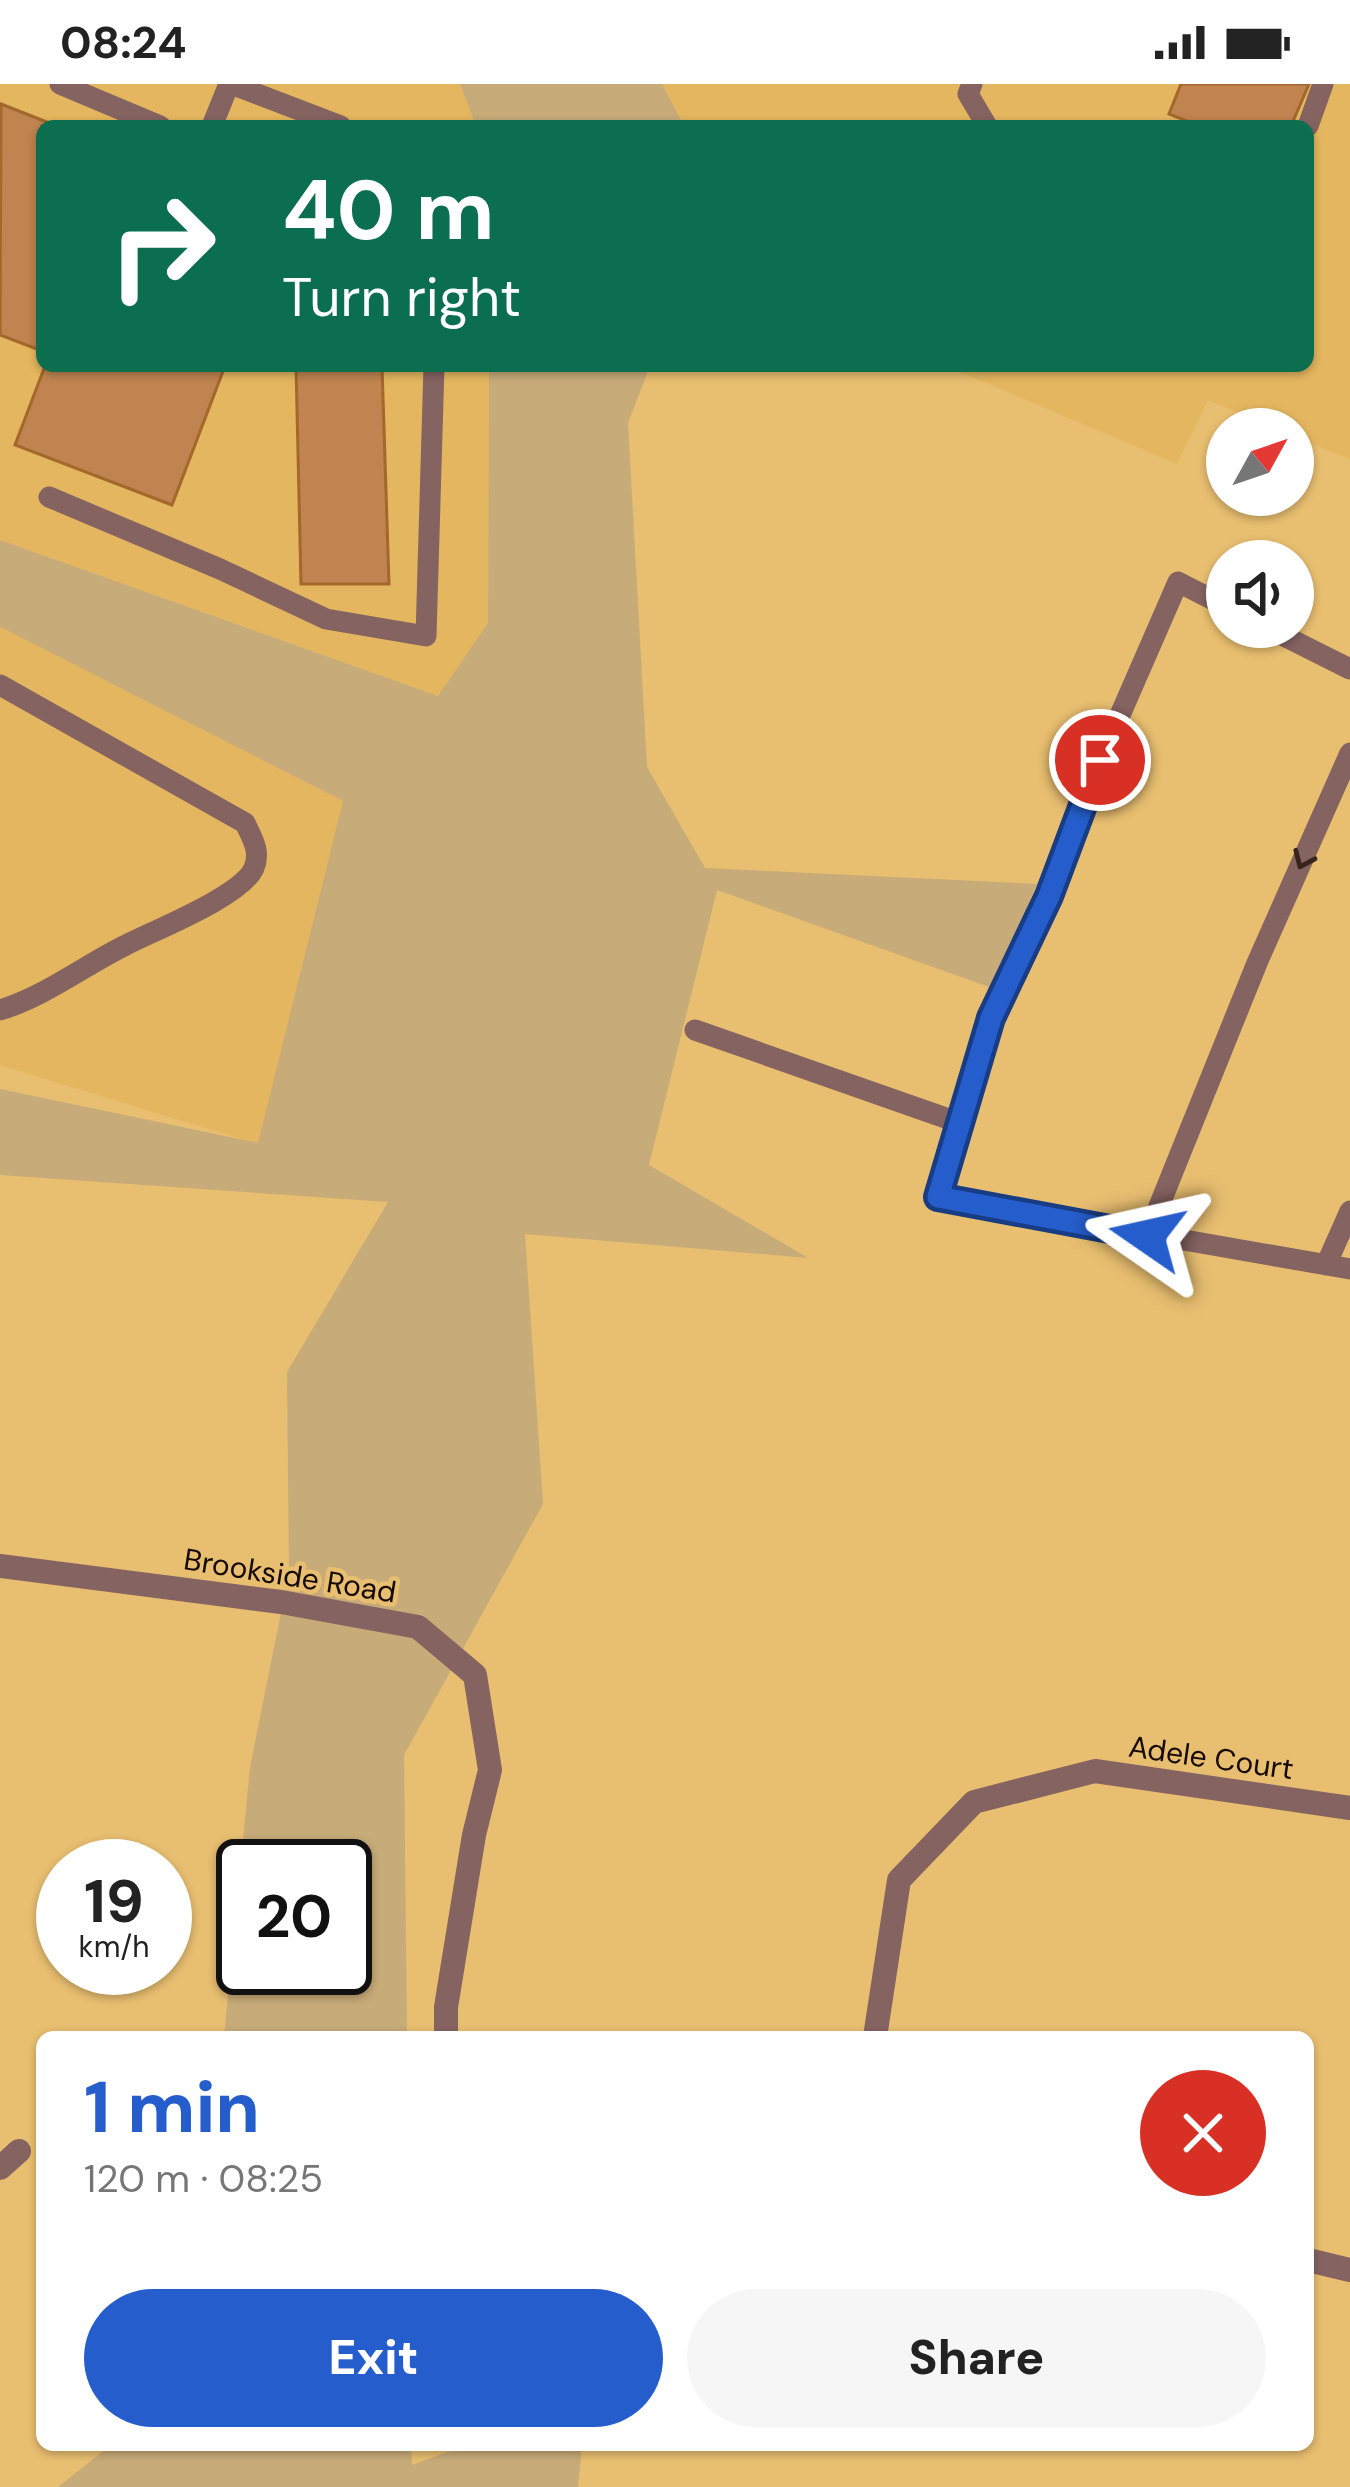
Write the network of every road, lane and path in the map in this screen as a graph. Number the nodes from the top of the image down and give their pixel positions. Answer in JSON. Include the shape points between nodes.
{"nodes":[{"id":1,"x":60,"y":84,"type":"edge"},
{"id":2,"x":230,"y":84,"type":"edge"},
{"id":3,"x":972,"y":84,"type":"edge"},
{"id":4,"x":1323,"y":84,"type":"edge"},
{"id":5,"x":146,"y":120,"type":"edge"},
{"id":6,"x":215,"y":120,"type":"edge"},
{"id":7,"x":325,"y":120,"type":"edge"},
{"id":8,"x":984,"y":120,"type":"edge"},
{"id":9,"x":1310,"y":120,"type":"edge"},
{"id":10,"x":434,"y":372,"type":"edge"},
{"id":11,"x":49,"y":497,"type":"dead end"},
{"id":12,"x":1206,"y":596,"type":"edge"},
{"id":13,"x":1307,"y":648,"type":"edge"},
{"id":14,"x":1350,"y":670,"type":"edge"},
{"id":15,"x":0,"y":685,"type":"edge"},
{"id":16,"x":1350,"y":753,"type":"edge"},
{"id":17,"x":0,"y":1010,"type":"edge"},
{"id":18,"x":695,"y":1030,"type":"dead end"},
{"id":19,"x":960,"y":1123,"type":"junction"},
{"id":20,"x":1350,"y":1211,"type":"edge"},
{"id":21,"x":1147,"y":1236,"type":"junction"},
{"id":22,"x":1327,"y":1265,"type":"junction"},
{"id":23,"x":1350,"y":1270,"type":"edge"},
{"id":24,"x":0,"y":1566,"type":"edge"},
{"id":25,"x":1350,"y":1808,"type":"edge"},
{"id":26,"x":446,"y":2031,"type":"edge"},
{"id":27,"x":875,"y":2031,"type":"edge"},
{"id":28,"x":1314,"y":2261,"type":"edge"},
{"id":29,"x":1350,"y":2270,"type":"edge"}],
"edges":[{"from":1,"to":5,"type":"lane"},
{"from":2,"to":6,"type":"lane"},
{"from":2,"to":7,"type":"lane"},
{"from":3,"to":8,"type":"lane","via":[[968,94]]},
{"from":4,"to":9,"type":"lane"},
{"from":10,"to":11,"type":"lane","via":[[426,636],[326,619]]},
{"from":12,"to":19,"type":"lane","via":[[1178,582],[991,1018]]},
{"from":13,"to":14,"type":"lane"},
{"from":15,"to":17,"type":"lane","via":[[245,823],[258,850],[254,871],[175,924]]},
{"from":16,"to":21,"type":"lane","one_way":true},
{"from":18,"to":19,"type":"lane"},
{"from":19,"to":21,"type":"lane","via":[[938,1197]]},
{"from":20,"to":22,"type":"lane"},
{"from":21,"to":22,"type":"lane"},
{"from":22,"to":23,"type":"lane"},
{"from":24,"to":26,"type":"street","name":"Brookside Road","via":[[418,1627],[475,1675],[490,1770]]},
{"from":25,"to":27,"type":"street","name":"Adele Court","via":[[1095,1771],[974,1802],[899,1880]]},
{"from":28,"to":29,"type":"street"}]}
